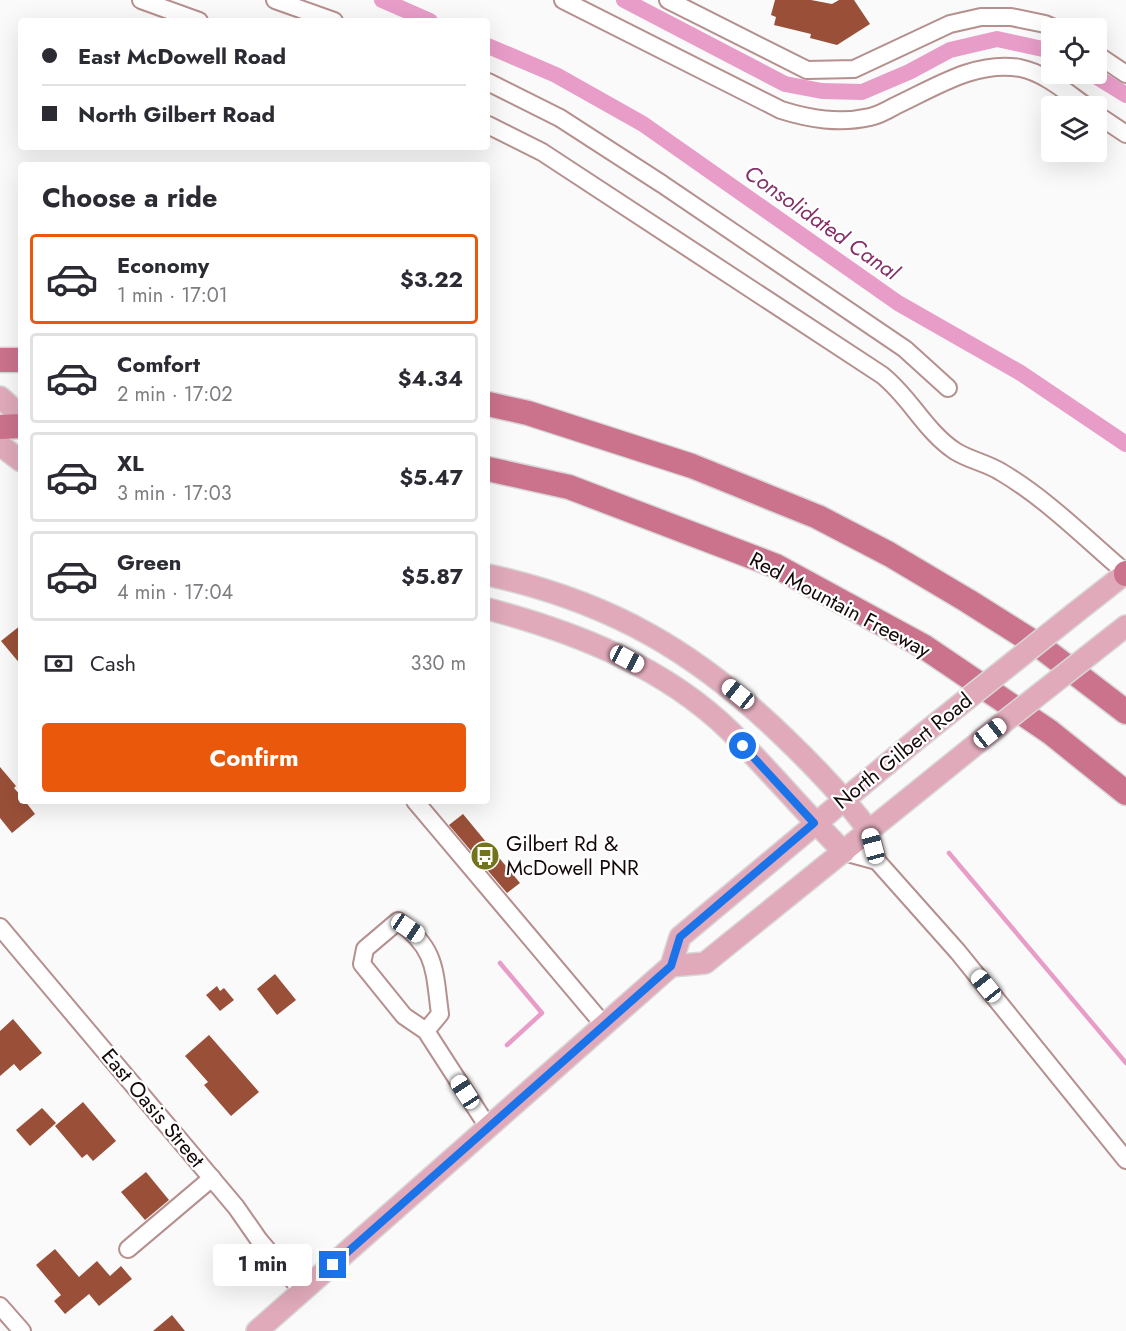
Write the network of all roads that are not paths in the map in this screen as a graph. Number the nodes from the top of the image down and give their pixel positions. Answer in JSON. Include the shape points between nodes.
{"nodes":[{"id":1,"x":141,"y":0,"type":"edge"},
{"id":2,"x":274,"y":0,"type":"edge"},
{"id":3,"x":563,"y":0,"type":"edge"},
{"id":4,"x":668,"y":0,"type":"edge"},
{"id":5,"x":191,"y":18,"type":"edge"},
{"id":6,"x":325,"y":18,"type":"edge"},
{"id":7,"x":1041,"y":23,"type":"edge"},
{"id":8,"x":1107,"y":61,"type":"edge"},
{"id":9,"x":1126,"y":74,"type":"edge"},
{"id":10,"x":490,"y":83,"type":"edge"},
{"id":11,"x":1072,"y":96,"type":"edge"},
{"id":12,"x":1107,"y":121,"type":"edge"},
{"id":13,"x":490,"y":126,"type":"edge"},
{"id":14,"x":1126,"y":134,"type":"edge"},
{"id":15,"x":0,"y":360,"type":"edge"},
{"id":16,"x":18,"y":360,"type":"edge"},
{"id":17,"x":948,"y":388,"type":"dead end"},
{"id":18,"x":0,"y":397,"type":"edge"},
{"id":19,"x":490,"y":404,"type":"edge"},
{"id":20,"x":18,"y":413,"type":"edge"},
{"id":21,"x":18,"y":426,"type":"edge"},
{"id":22,"x":0,"y":427,"type":"edge"},
{"id":23,"x":0,"y":445,"type":"edge"},
{"id":24,"x":18,"y":459,"type":"edge"},
{"id":25,"x":490,"y":469,"type":"edge"},
{"id":26,"x":1126,"y":574,"type":"edge"},
{"id":27,"x":490,"y":576,"type":"edge"},
{"id":28,"x":490,"y":610,"type":"edge"},
{"id":29,"x":1119,"y":632,"type":"edge"},
{"id":30,"x":1126,"y":712,"type":"edge"},
{"id":31,"x":1126,"y":793,"type":"edge"},
{"id":32,"x":845,"y":798,"type":"junction"},
{"id":33,"x":418,"y":804,"type":"edge"},
{"id":34,"x":814,"y":823,"type":"junction"},
{"id":35,"x":869,"y":831,"type":"junction"},
{"id":36,"x":844,"y":852,"type":"junction"},
{"id":37,"x":877,"y":861,"type":"junction"},
{"id":38,"x":0,"y":927,"type":"edge"},
{"id":39,"x":671,"y":966,"type":"junction"},
{"id":40,"x":603,"y":1024,"type":"junction"},
{"id":41,"x":426,"y":1031,"type":"junction"},
{"id":42,"x":488,"y":1127,"type":"junction"},
{"id":43,"x":1126,"y":1160,"type":"edge"},
{"id":44,"x":212,"y":1178,"type":"junction"},
{"id":45,"x":128,"y":1249,"type":"dead end"},
{"id":46,"x":303,"y":1292,"type":"junction"},
{"id":47,"x":0,"y":1306,"type":"edge"},
{"id":48,"x":22,"y":1331,"type":"edge"},
{"id":49,"x":257,"y":1331,"type":"edge"}],
"edges":[{"from":1,"to":5,"type":"street"},
{"from":2,"to":6,"type":"street"},
{"from":3,"to":11,"type":"street","via":[[781,110],[812,119],[872,117],[973,70],[995,66],[1020,68],[1043,76]]},
{"from":4,"to":7,"type":"street","via":[[807,70],[854,69],[950,24],[981,17],[1011,17]]},
{"from":8,"to":9,"type":"street"},
{"from":10,"to":17,"type":"street","via":[[560,118],[662,184],[905,349]]},
{"from":12,"to":14,"type":"street"},
{"from":13,"to":26,"type":"street","via":[[542,152],[882,375],[898,388],[923,422],[956,452],[1000,471],[1032,493]]},
{"from":15,"to":16,"type":"highway"},
{"from":18,"to":20,"type":"main road"},
{"from":19,"to":30,"type":"highway","via":[[693,466],[818,517],[889,554],[1041,647]]},
{"from":21,"to":22,"type":"highway"},
{"from":23,"to":24,"type":"main road"},
{"from":25,"to":31,"type":"highway","name":"Red Mountain Freeway","via":[[569,487],[776,566],[923,646],[1050,732]]},
{"from":26,"to":32,"type":"main road","name":"North Gilbert Road","bridge":true},
{"from":27,"to":32,"type":"main road","via":[[618,616],[670,644],[751,704]]},
{"from":28,"to":34,"type":"main road","via":[[591,643],[658,675],[730,731]]},
{"from":29,"to":35,"type":"main road","name":"North Gilbert Road","bridge":true},
{"from":32,"to":34,"type":"main road","name":"North Gilbert Road"},
{"from":32,"to":35,"type":"main road"},
{"from":33,"to":40,"type":"street"},
{"from":34,"to":36,"type":"main road"},
{"from":34,"to":39,"type":"main road","name":"North Gilbert Road","via":[[680,937]]},
{"from":35,"to":36,"type":"main road","name":"North Gilbert Road"},
{"from":35,"to":37,"type":"street"},
{"from":36,"to":37,"type":"street"},
{"from":36,"to":39,"type":"main road","name":"North Gilbert Road","via":[[705,963]]},
{"from":37,"to":43,"type":"street","via":[[958,951]]},
{"from":38,"to":44,"type":"street","name":"East Oasis Street"},
{"from":39,"to":40,"type":"main road"},
{"from":40,"to":42,"type":"main road"},
{"from":41,"to":41,"type":"street","via":[[404,1016],[362,964],[365,949],[398,921],[418,935],[433,960],[440,1014]]},
{"from":41,"to":42,"type":"street"},
{"from":42,"to":46,"type":"main road"},
{"from":44,"to":45,"type":"street"},
{"from":44,"to":46,"type":"street","name":"East Oasis Street"},
{"from":46,"to":49,"type":"main road"},
{"from":47,"to":48,"type":"street"}]}
